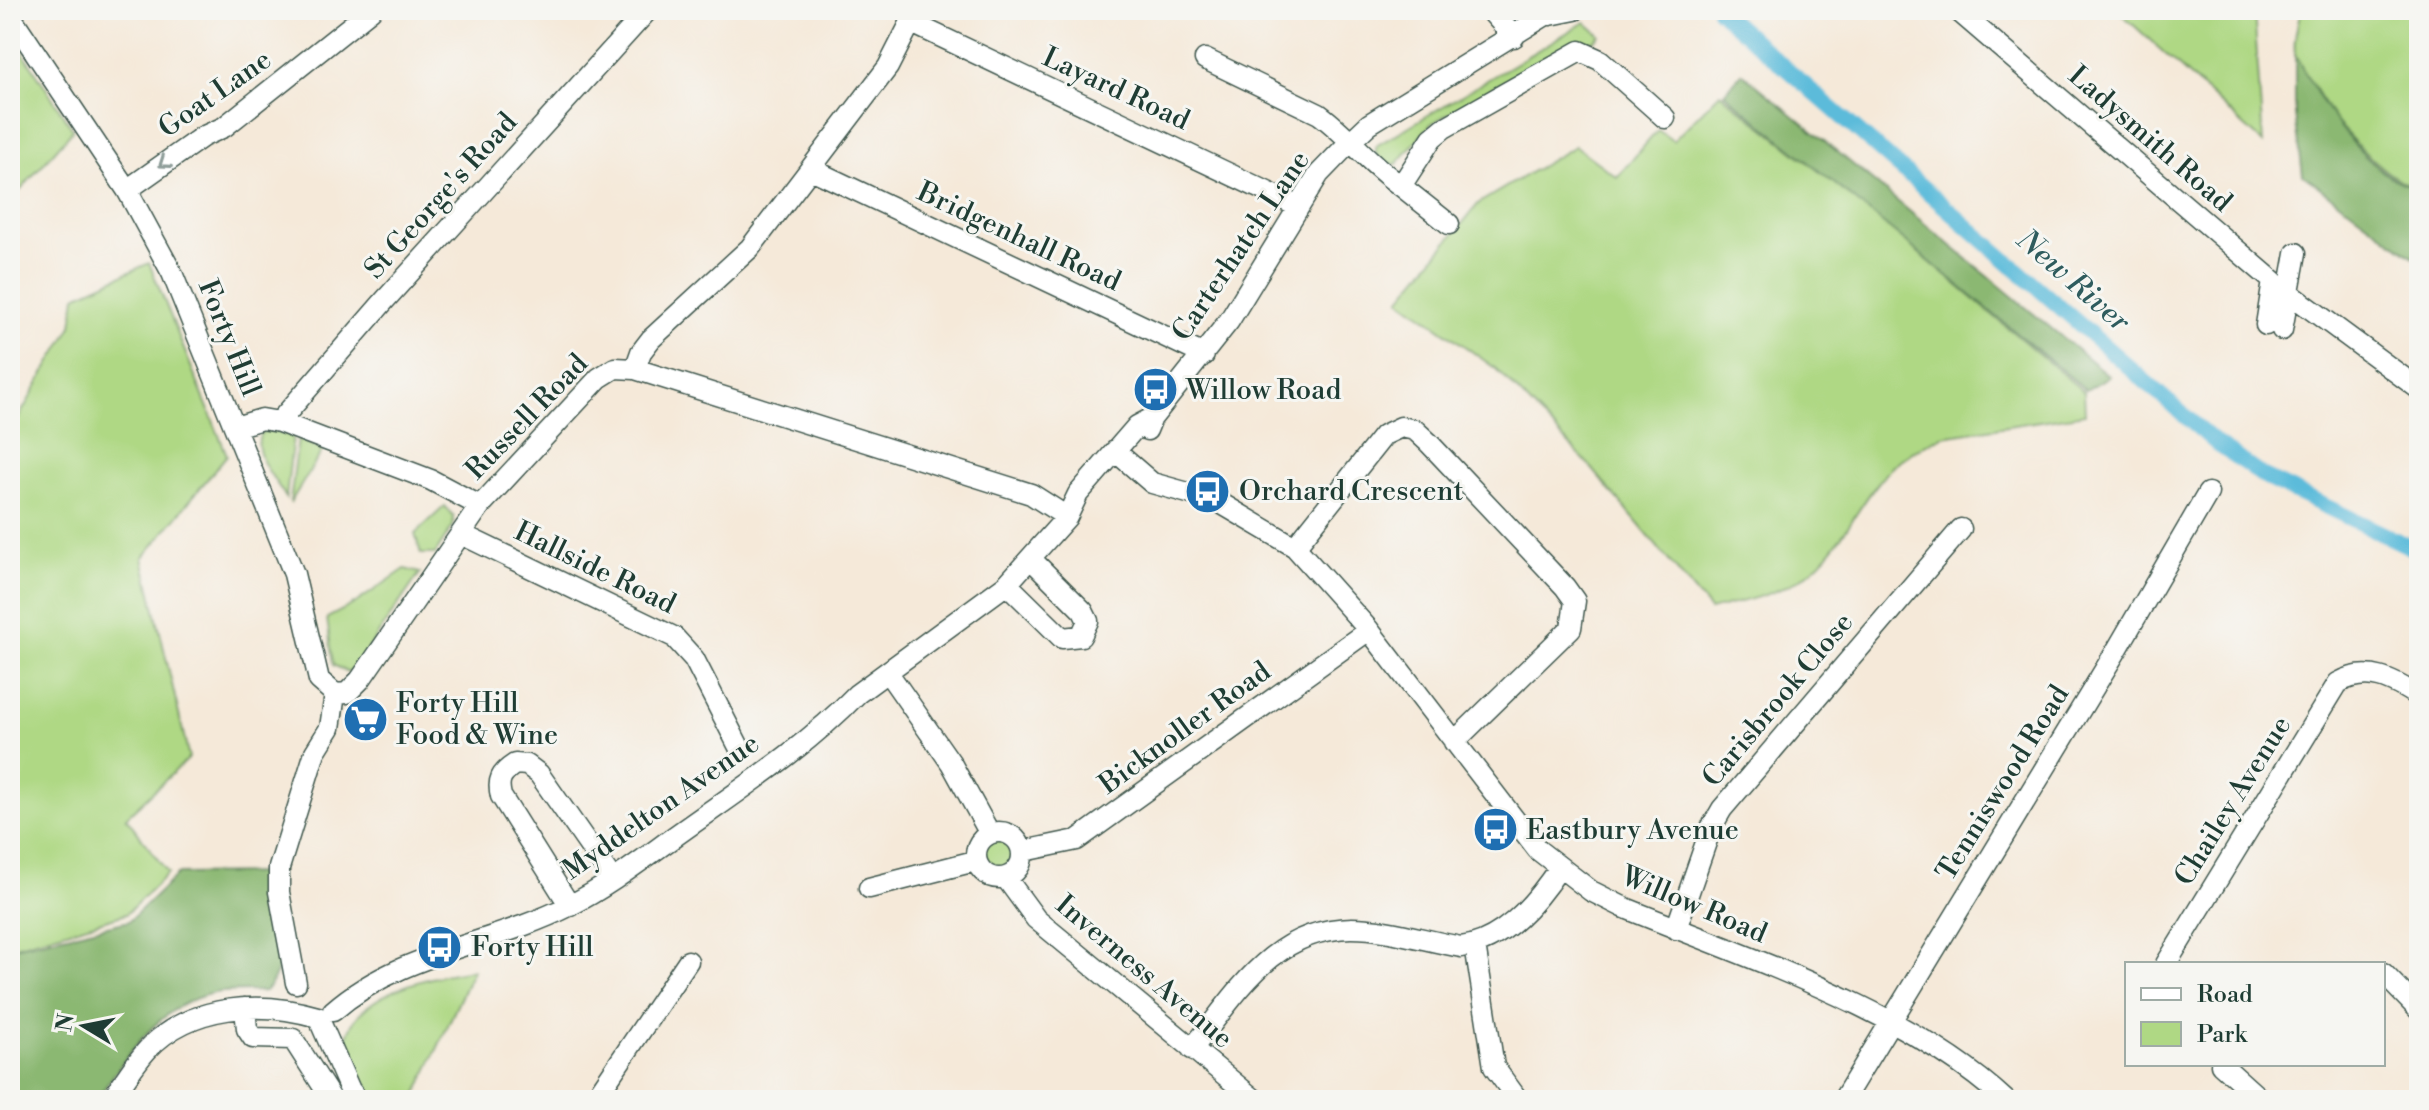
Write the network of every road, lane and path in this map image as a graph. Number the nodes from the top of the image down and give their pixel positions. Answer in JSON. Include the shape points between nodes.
{"nodes":[{"id":1,"x":371,"y":10,"type":"edge"},
{"id":2,"x":648,"y":10,"type":"edge"},
{"id":3,"x":1490,"y":10,"type":"edge"},
{"id":4,"x":1575,"y":10,"type":"edge"},
{"id":5,"x":1957,"y":10,"type":"edge"},
{"id":6,"x":1552,"y":12,"type":"edge"},
{"id":7,"x":10,"y":15,"type":"edge"},
{"id":8,"x":914,"y":16,"type":"edge"},
{"id":9,"x":1514,"y":37,"type":"junction"},
{"id":10,"x":1205,"y":59,"type":"dead end"},
{"id":11,"x":1665,"y":118,"type":"dead end"},
{"id":12,"x":1349,"y":143,"type":"junction"},
{"id":13,"x":811,"y":169,"type":"junction"},
{"id":14,"x":1401,"y":186,"type":"junction"},
{"id":15,"x":127,"y":190,"type":"junction"},
{"id":16,"x":1297,"y":206,"type":"junction"},
{"id":17,"x":1449,"y":224,"type":"dead end"},
{"id":18,"x":2296,"y":253,"type":"dead end"},
{"id":19,"x":2289,"y":293,"type":"junction"},
{"id":20,"x":1204,"y":355,"type":"junction"},
{"id":21,"x":635,"y":369,"type":"junction"},
{"id":22,"x":2419,"y":389,"type":"edge"},
{"id":23,"x":279,"y":422,"type":"junction"},
{"id":24,"x":235,"y":427,"type":"junction"},
{"id":25,"x":1120,"y":455,"type":"junction"},
{"id":26,"x":2208,"y":493,"type":"dead end"},
{"id":27,"x":480,"y":506,"type":"junction"},
{"id":28,"x":1069,"y":514,"type":"junction"},
{"id":29,"x":1961,"y":529,"type":"dead end"},
{"id":30,"x":461,"y":534,"type":"junction"},
{"id":31,"x":1295,"y":547,"type":"junction"},
{"id":32,"x":1031,"y":559,"type":"junction"},
{"id":33,"x":1007,"y":584,"type":"junction"},
{"id":34,"x":1369,"y":630,"type":"junction"},
{"id":35,"x":942,"y":634,"type":"junction"},
{"id":36,"x":893,"y":680,"type":"junction"},
{"id":37,"x":335,"y":694,"type":"junction"},
{"id":38,"x":2419,"y":697,"type":"edge"},
{"id":39,"x":840,"y":712,"type":"junction"},
{"id":40,"x":1454,"y":742,"type":"junction"},
{"id":41,"x":739,"y":747,"type":"dead end"},
{"id":42,"x":989,"y":832,"type":"junction"},
{"id":43,"x":1024,"y":851,"type":"junction"},
{"id":44,"x":975,"y":861,"type":"junction"},
{"id":45,"x":1559,"y":868,"type":"junction"},
{"id":46,"x":1006,"y":878,"type":"junction"},
{"id":47,"x":613,"y":880,"type":"junction"},
{"id":48,"x":869,"y":888,"type":"dead end"},
{"id":49,"x":570,"y":906,"type":"junction"},
{"id":50,"x":1676,"y":929,"type":"junction"},
{"id":51,"x":1475,"y":945,"type":"junction"},
{"id":52,"x":688,"y":961,"type":"dead end"},
{"id":53,"x":2167,"y":962,"type":"edge"},
{"id":54,"x":2385,"y":975,"type":"edge"},
{"id":55,"x":296,"y":983,"type":"dead end"},
{"id":56,"x":245,"y":1008,"type":"junction"},
{"id":57,"x":2419,"y":1010,"type":"edge"},
{"id":58,"x":325,"y":1020,"type":"junction"},
{"id":59,"x":1891,"y":1024,"type":"junction"},
{"id":60,"x":1192,"y":1049,"type":"junction"},
{"id":61,"x":2223,"y":1066,"type":"edge"},
{"id":62,"x":111,"y":1100,"type":"edge"},
{"id":63,"x":332,"y":1100,"type":"edge"},
{"id":64,"x":358,"y":1100,"type":"edge"},
{"id":65,"x":594,"y":1100,"type":"edge"},
{"id":66,"x":1255,"y":1100,"type":"edge"},
{"id":67,"x":1518,"y":1100,"type":"edge"},
{"id":68,"x":1843,"y":1100,"type":"edge"},
{"id":69,"x":2005,"y":1100,"type":"edge"},
{"id":70,"x":2261,"y":1100,"type":"edge"}],
"edges":[{"from":1,"to":15,"type":"street","name":"Goat Lane","one_way":true,"via":[[224,127]]},
{"from":2,"to":23,"type":"street","name":"St George's Road"},
{"from":3,"to":9,"type":"street"},
{"from":4,"to":6,"type":"street","name":"Carterhatch Lane"},
{"from":5,"to":19,"type":"street","name":"Ladysmith Road","via":[[2273,281],[2274,328]]},
{"from":6,"to":9,"type":"street","name":"Carterhatch Lane"},
{"from":7,"to":15,"type":"street","name":"Forty Hill"},
{"from":8,"to":13,"type":"street","name":"Russell Road","via":[[888,67]]},
{"from":8,"to":16,"type":"street","name":"Layard Road"},
{"from":9,"to":12,"type":"street","name":"Carterhatch Lane","via":[[1369,124]]},
{"from":10,"to":12,"type":"street","via":[[1319,114]]},
{"from":11,"to":14,"type":"street","via":[[1600,60],[1580,51],[1444,128]]},
{"from":12,"to":14,"type":"street"},
{"from":12,"to":16,"type":"street","name":"Carterhatch Lane"},
{"from":13,"to":20,"type":"street","name":"Bridgenhall Road"},
{"from":13,"to":21,"type":"street","name":"Russell Road","via":[[750,248],[651,339]]},
{"from":14,"to":17,"type":"street"},
{"from":15,"to":24,"type":"street","name":"Forty Hill","via":[[172,273]]},
{"from":16,"to":20,"type":"street","name":"Carterhatch Lane","via":[[1254,284]]},
{"from":18,"to":19,"type":"street"},
{"from":19,"to":22,"type":"street"},
{"from":20,"to":25,"type":"street","name":"Carterhatch Lane","via":[[1147,431]]},
{"from":21,"to":27,"type":"street","name":"Russell Road","via":[[615,368],[599,378]]},
{"from":21,"to":28,"type":"street","via":[[1031,494]]},
{"from":23,"to":24,"type":"street","via":[[262,419]]},
{"from":23,"to":27,"type":"street","via":[[431,480]]},
{"from":24,"to":37,"type":"street","name":"Forty Hill","via":[[294,574],[319,680]]},
{"from":25,"to":28,"type":"street","name":"Carterhatch Lane","via":[[1078,494]]},
{"from":25,"to":31,"type":"street","name":"Willow Road","via":[[1152,483],[1217,501]]},
{"from":26,"to":59,"type":"street","name":"Tenniswood Road"},
{"from":27,"to":30,"type":"street","name":"Russell Road"},
{"from":28,"to":32,"type":"street","name":"Myddelton Avenue"},
{"from":29,"to":50,"type":"street","name":"Carisbrook Close","via":[[1722,809]]},
{"from":30,"to":37,"type":"street","name":"Russell Road","via":[[360,680],[347,693]]},
{"from":30,"to":41,"type":"street","name":"Hallside Road","via":[[674,637],[694,659]]},
{"from":31,"to":34,"type":"street","name":"Willow Road"},
{"from":31,"to":40,"type":"street","via":[[1384,435],[1401,427],[1415,430],[1428,442],[1565,587],[1575,601],[1571,628]]},
{"from":32,"to":33,"type":"street","name":"Myddelton Avenue"},
{"from":32,"to":33,"type":"street","via":[[1083,611],[1088,621],[1081,636],[1062,638]]},
{"from":33,"to":35,"type":"street","name":"Myddelton Avenue"},
{"from":34,"to":40,"type":"street","name":"Willow Road"},
{"from":34,"to":43,"type":"street","name":"Bicknoller Road","via":[[1077,840]]},
{"from":35,"to":36,"type":"street","name":"Myddelton Avenue","via":[[931,651]]},
{"from":35,"to":39,"type":"street","name":"Myddelton Avenue"},
{"from":36,"to":39,"type":"street","name":"Myddelton Avenue","via":[[860,706]]},
{"from":36,"to":42,"type":"street","via":[[951,763]]},
{"from":37,"to":55,"type":"street","via":[[330,728],[315,752],[279,868]]},
{"from":38,"to":53,"type":"street","name":"Chailey Avenue","via":[[2355,673],[2338,683]]},
{"from":39,"to":47,"type":"street","name":"Myddelton Avenue"},
{"from":40,"to":45,"type":"street","name":"Willow Road","via":[[1519,828]]},
{"from":42,"to":43,"type":"street","via":[[1002,833]]},
{"from":42,"to":44,"type":"street"},
{"from":43,"to":46,"type":"street","via":[[1014,874]]},
{"from":44,"to":46,"type":"street","name":"Inverness Avenue"},
{"from":44,"to":48,"type":"street"},
{"from":45,"to":50,"type":"street","name":"Willow Road","via":[[1591,891]]},
{"from":45,"to":51,"type":"street","via":[[1524,914]]},
{"from":46,"to":60,"type":"street","name":"Inverness Avenue","via":[[1036,919]]},
{"from":47,"to":49,"type":"street","name":"Myddelton Avenue"},
{"from":47,"to":49,"type":"street","via":[[539,774],[515,764],[498,783],[501,796]]},
{"from":49,"to":58,"type":"street","name":"Myddelton Avenue","via":[[396,968]]},
{"from":50,"to":59,"type":"street","name":"Willow Road","via":[[1824,990]]},
{"from":51,"to":60,"type":"street","via":[[1353,928],[1309,935],[1281,947],[1255,971]]},
{"from":51,"to":67,"type":"street","via":[[1494,1067]]},
{"from":52,"to":65,"type":"street"},
{"from":54,"to":57,"type":"street"},
{"from":56,"to":58,"type":"street","via":[[270,1007]]},
{"from":56,"to":62,"type":"street","via":[[217,1011],[176,1026],[147,1051]]},
{"from":56,"to":63,"type":"street","via":[[253,1038],[293,1039]]},
{"from":58,"to":64,"type":"street","via":[[331,1051]]},
{"from":59,"to":68,"type":"street","name":"Tenniswood Road"},
{"from":59,"to":69,"type":"street","name":"Willow Road","via":[[1951,1058]]},
{"from":60,"to":66,"type":"street","name":"Inverness Avenue"},
{"from":61,"to":70,"type":"street"}]}
